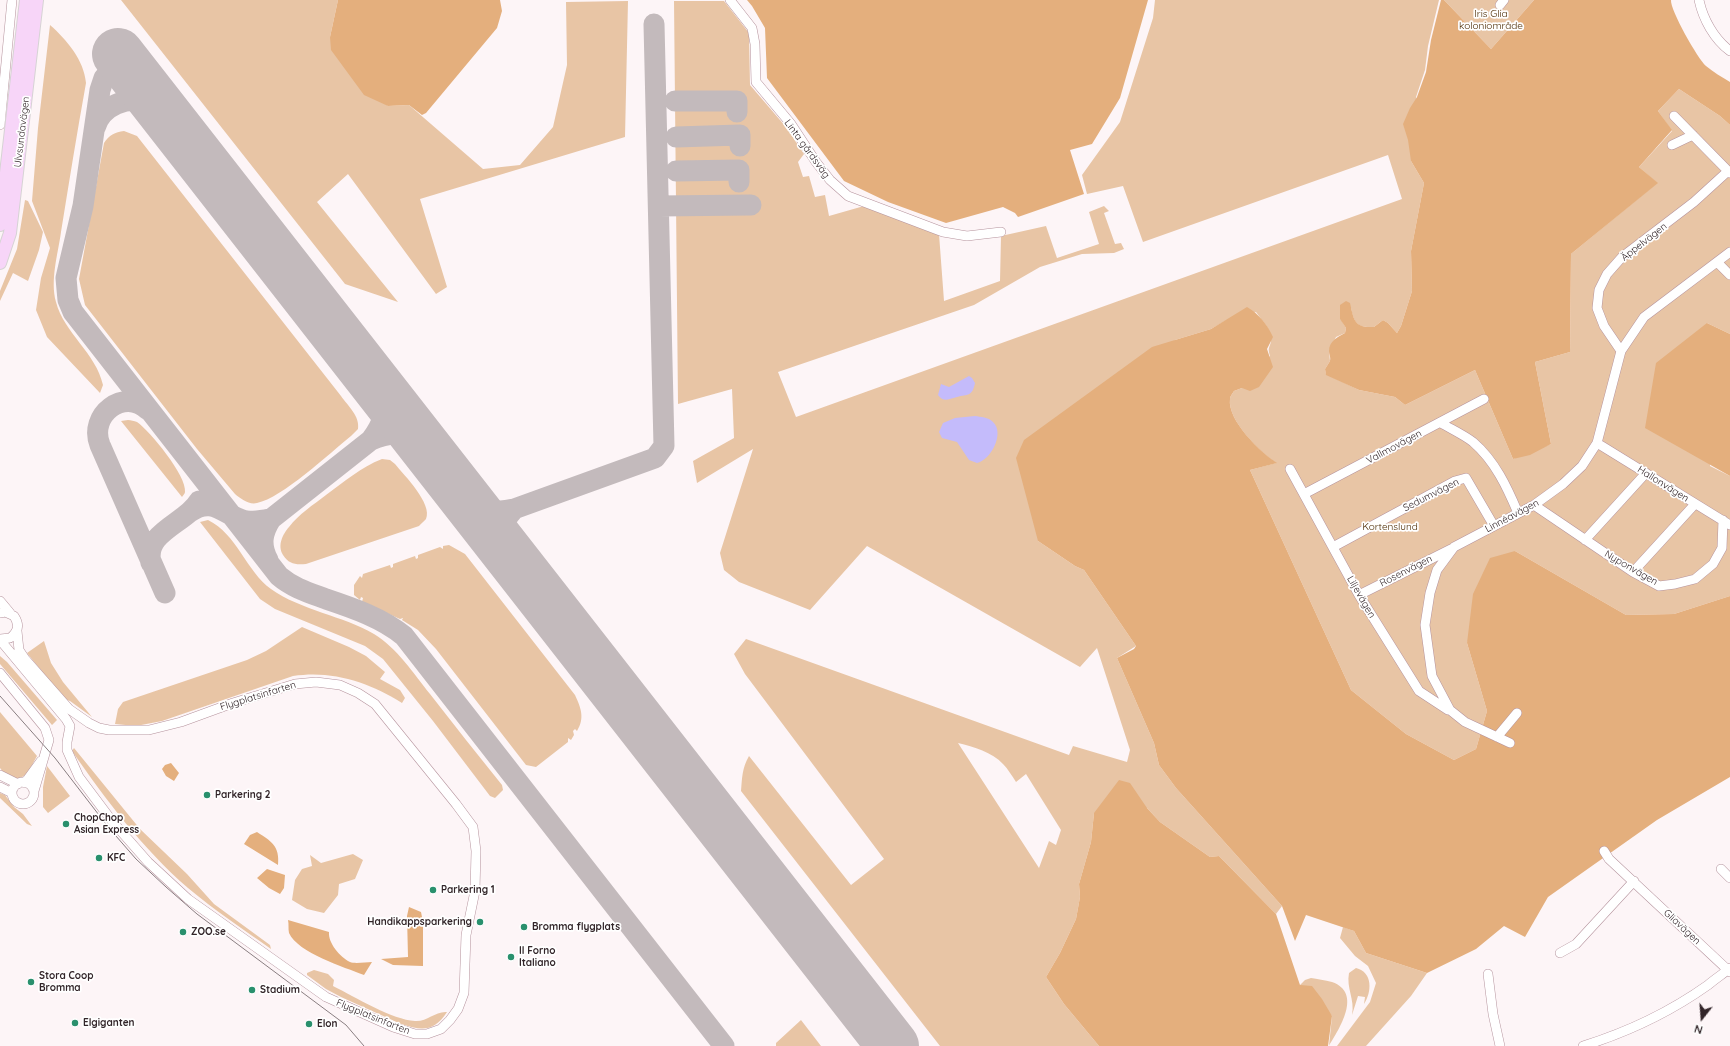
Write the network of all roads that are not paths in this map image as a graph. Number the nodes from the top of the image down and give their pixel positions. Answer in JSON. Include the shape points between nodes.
{"nodes":[{"id":1,"x":12,"y":0,"type":"edge"},
{"id":2,"x":26,"y":0,"type":"edge"},
{"id":3,"x":37,"y":0,"type":"edge"},
{"id":4,"x":730,"y":0,"type":"edge"},
{"id":5,"x":1699,"y":0,"type":"edge"},
{"id":6,"x":1730,"y":51,"type":"edge"},
{"id":7,"x":1674,"y":116,"type":"dead end"},
{"id":8,"x":0,"y":125,"type":"edge"},
{"id":9,"x":1693,"y":135,"type":"junction"},
{"id":10,"x":1672,"y":144,"type":"dead end"},
{"id":11,"x":1729,"y":172,"type":"edge"},
{"id":12,"x":0,"y":225,"type":"edge"},
{"id":13,"x":1001,"y":232,"type":"dead end"},
{"id":14,"x":1730,"y":252,"type":"edge"},
{"id":15,"x":0,"y":263,"type":"edge"},
{"id":16,"x":1718,"y":263,"type":"junction"},
{"id":17,"x":1730,"y":275,"type":"edge"},
{"id":18,"x":1621,"y":351,"type":"junction"},
{"id":19,"x":1484,"y":399,"type":"dead end"},
{"id":20,"x":1441,"y":423,"type":"junction"},
{"id":21,"x":1597,"y":443,"type":"junction"},
{"id":22,"x":1290,"y":469,"type":"dead end"},
{"id":23,"x":1646,"y":473,"type":"junction"},
{"id":24,"x":1304,"y":494,"type":"junction"},
{"id":25,"x":1695,"y":504,"type":"junction"},
{"id":26,"x":1534,"y":505,"type":"junction"},
{"id":27,"x":1518,"y":513,"type":"junction"},
{"id":28,"x":1726,"y":522,"type":"edge"},
{"id":29,"x":1494,"y":526,"type":"junction"},
{"id":30,"x":1585,"y":540,"type":"junction"},
{"id":31,"x":1333,"y":547,"type":"junction"},
{"id":32,"x":1454,"y":547,"type":"junction"},
{"id":33,"x":1633,"y":572,"type":"junction"},
{"id":34,"x":1359,"y":595,"type":"junction"},
{"id":35,"x":0,"y":601,"type":"edge"},
{"id":36,"x":0,"y":613,"type":"edge"},
{"id":37,"x":10,"y":613,"type":"junction"},
{"id":38,"x":17,"y":631,"type":"junction"},
{"id":39,"x":0,"y":639,"type":"edge"},
{"id":40,"x":0,"y":673,"type":"edge"},
{"id":41,"x":1450,"y":710,"type":"junction"},
{"id":42,"x":1517,"y":713,"type":"dead end"},
{"id":43,"x":1496,"y":737,"type":"junction"},
{"id":44,"x":1510,"y":743,"type":"dead end"},
{"id":45,"x":43,"y":758,"type":"junction"},
{"id":46,"x":0,"y":775,"type":"edge"},
{"id":47,"x":22,"y":783,"type":"junction"},
{"id":48,"x":0,"y":787,"type":"edge"},
{"id":49,"x":34,"y":791,"type":"junction"},
{"id":50,"x":12,"y":793,"type":"junction"},
{"id":51,"x":1604,"y":851,"type":"dead end"},
{"id":52,"x":1721,"y":869,"type":"dead end"},
{"id":53,"x":1730,"y":878,"type":"edge"},
{"id":54,"x":1634,"y":881,"type":"junction"},
{"id":55,"x":1560,"y":953,"type":"dead end"},
{"id":56,"x":1729,"y":970,"type":"edge"},
{"id":57,"x":1488,"y":974,"type":"dead end"},
{"id":58,"x":1500,"y":1046,"type":"edge"},
{"id":59,"x":1583,"y":1046,"type":"edge"}],
"edges":[{"from":1,"to":8,"type":"street"},
{"from":2,"to":12,"type":"main road","name":"Ulvsundavägen"},
{"from":3,"to":15,"type":"main road","name":"Ulvsundavägen","via":[[10,233]]},
{"from":4,"to":13,"type":"street","name":"Linta gårdsväg","via":[[752,28],[756,82],[791,124],[816,162],[838,189],[848,196],[943,232],[967,236]]},
{"from":5,"to":6,"type":"street","via":[[1702,13],[1717,40]]},
{"from":7,"to":9,"type":"street"},
{"from":9,"to":10,"type":"street"},
{"from":9,"to":11,"type":"street"},
{"from":11,"to":18,"type":"street","name":"Äppelvägen","via":[[1622,257],[1607,274],[1599,290],[1597,308],[1604,326]]},
{"from":14,"to":16,"type":"street","name":"Linnéavägen"},
{"from":16,"to":17,"type":"street"},
{"from":16,"to":18,"type":"street","name":"Linnéavägen","via":[[1644,317]]},
{"from":18,"to":21,"type":"street","name":"Linnéavägen"},
{"from":19,"to":20,"type":"street","name":"Vallmovägen"},
{"from":20,"to":24,"type":"street","name":"Vallmovägen"},
{"from":20,"to":27,"type":"street","via":[[1473,442],[1490,459],[1506,484]]},
{"from":21,"to":23,"type":"street","name":"Hallonvägen"},
{"from":21,"to":26,"type":"street","name":"Linnéavägen","via":[[1582,466]]},
{"from":22,"to":24,"type":"street","name":"Liljevägen"},
{"from":23,"to":25,"type":"street","name":"Hallonvägen"},
{"from":23,"to":30,"type":"street"},
{"from":24,"to":31,"type":"street","name":"Liljevägen"},
{"from":25,"to":28,"type":"street","name":"Hallonvägen"},
{"from":25,"to":33,"type":"street"},
{"from":26,"to":27,"type":"street","name":"Linnéavägen"},
{"from":26,"to":30,"type":"street","name":"Nyponvägen"},
{"from":27,"to":29,"type":"street","name":"Linnéavägen"},
{"from":28,"to":33,"type":"street","name":"Nyponvägen","via":[[1722,548],[1713,564],[1695,579],[1659,586]]},
{"from":29,"to":31,"type":"street","name":"Sedumvägen","via":[[1466,478],[1455,481]]},
{"from":29,"to":32,"type":"street","name":"Linnéavägen"},
{"from":30,"to":33,"type":"street","name":"Nyponvägen"},
{"from":31,"to":34,"type":"street","name":"Liljevägen"},
{"from":32,"to":34,"type":"street","name":"Rosenvägen"},
{"from":32,"to":41,"type":"street","name":"Linnéavägen","via":[[1437,570],[1425,625],[1432,676]]},
{"from":34,"to":41,"type":"street","name":"Liljevägen","via":[[1419,691]]},
{"from":35,"to":37,"type":"street"},
{"from":36,"to":37,"type":"street"},
{"from":37,"to":38,"type":"street","name":"Flygplatsinfarten","via":[[17,621]]},
{"from":38,"to":39,"type":"street","via":[[10,638]]},
{"from":38,"to":39,"type":"street","name":"Flygplatsinfarten","via":[[19,650],[25,659],[69,709],[99,728],[148,730],[181,722],[295,684],[316,682],[340,686],[358,693],[374,704],[473,827],[476,851],[475,891],[466,935],[464,994],[450,1020],[441,1029],[427,1034],[415,1034],[355,1011],[326,997],[188,899],[143,856],[112,821],[80,777],[67,750],[70,726],[63,714]]},
{"from":40,"to":45,"type":"street","via":[[45,728],[49,740]]},
{"from":41,"to":43,"type":"street","name":"Linnéavägen","via":[[1465,722]]},
{"from":42,"to":43,"type":"street"},
{"from":43,"to":44,"type":"street","name":"Linnéavägen"},
{"from":45,"to":47,"type":"street"},
{"from":45,"to":49,"type":"street"},
{"from":46,"to":47,"type":"street"},
{"from":47,"to":49,"type":"street","via":[[31,785]]},
{"from":47,"to":50,"type":"street","via":[[14,788]]},
{"from":48,"to":50,"type":"street"},
{"from":49,"to":50,"type":"street","via":[[33,799],[25,804],[16,802]]},
{"from":51,"to":54,"type":"street","name":"Gliavägen"},
{"from":52,"to":53,"type":"street"},
{"from":54,"to":55,"type":"street","via":[[1576,944]]},
{"from":54,"to":56,"type":"street","name":"Gliavägen"},
{"from":56,"to":59,"type":"street","via":[[1667,1011],[1612,1037]]},
{"from":57,"to":58,"type":"street"}]}
